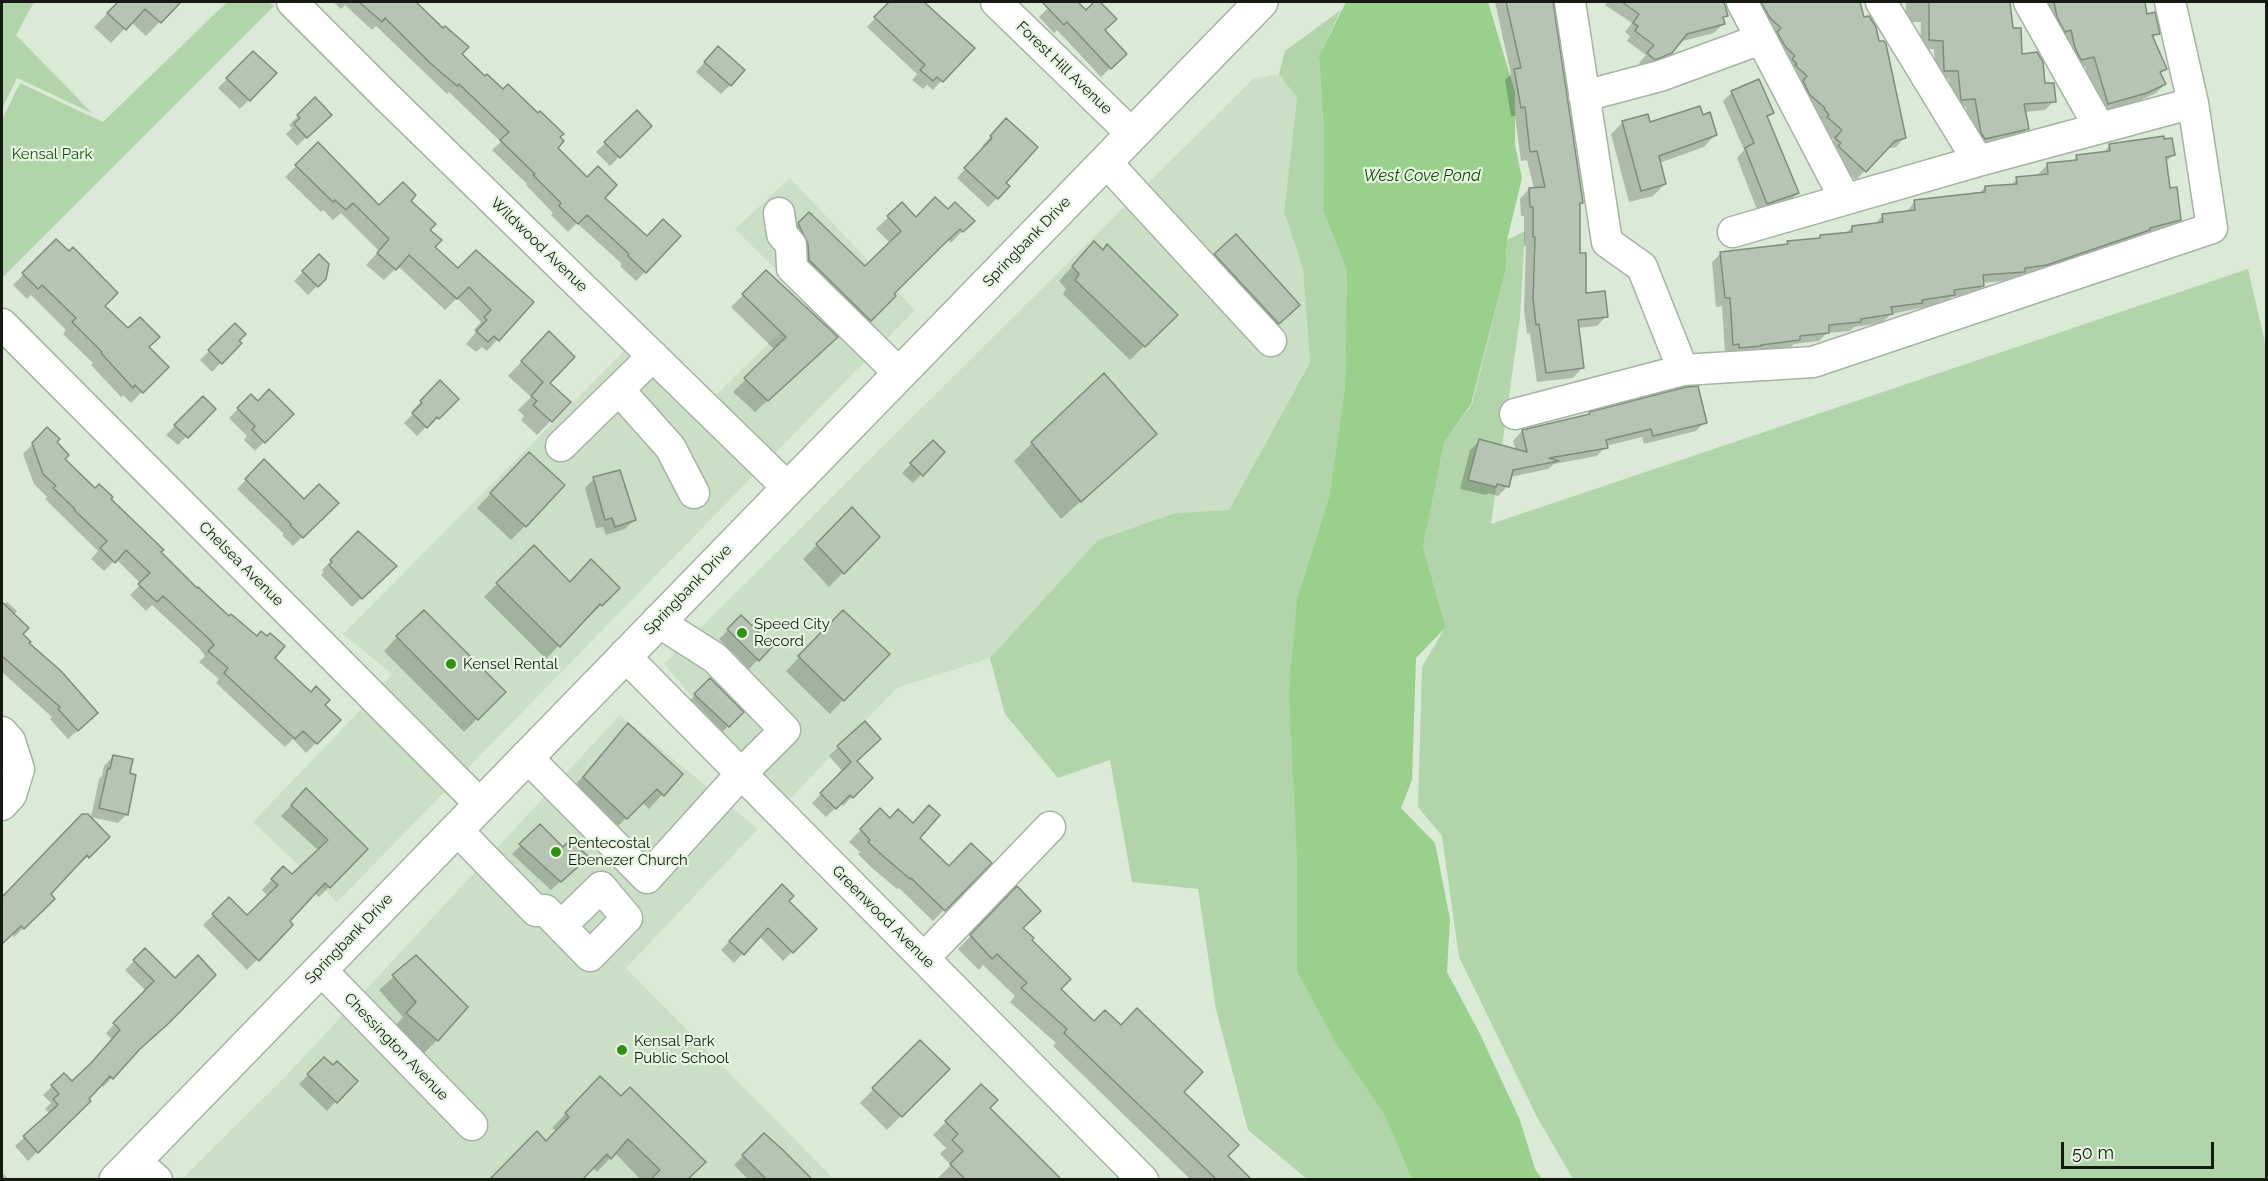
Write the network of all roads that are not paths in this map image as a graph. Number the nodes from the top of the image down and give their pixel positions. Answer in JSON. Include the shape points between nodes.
{"nodes":[{"id":1,"x":292,"y":2,"type":"edge"},
{"id":2,"x":996,"y":2,"type":"edge"},
{"id":3,"x":1261,"y":2,"type":"edge"},
{"id":4,"x":1570,"y":2,"type":"edge"},
{"id":5,"x":1742,"y":2,"type":"edge"},
{"id":6,"x":1881,"y":2,"type":"edge"},
{"id":7,"x":2030,"y":2,"type":"edge"},
{"id":8,"x":2170,"y":2,"type":"edge"},
{"id":9,"x":1761,"y":39,"type":"junction"},
{"id":10,"x":1584,"y":96,"type":"junction"},
{"id":11,"x":2193,"y":103,"type":"junction"},
{"id":12,"x":2099,"y":127,"type":"junction"},
{"id":13,"x":1133,"y":135,"type":"junction"},
{"id":14,"x":1978,"y":160,"type":"junction"},
{"id":15,"x":1106,"y":162,"type":"junction"},
{"id":16,"x":1845,"y":199,"type":"junction"},
{"id":17,"x":779,"y":213,"type":"dead end"},
{"id":18,"x":1733,"y":232,"type":"dead end"},
{"id":19,"x":2,"y":324,"type":"edge"},
{"id":20,"x":1271,"y":341,"type":"dead end"},
{"id":21,"x":653,"y":356,"type":"junction"},
{"id":22,"x":1683,"y":370,"type":"junction"},
{"id":23,"x":899,"y":373,"type":"junction"},
{"id":24,"x":619,"y":390,"type":"junction"},
{"id":25,"x":1515,"y":414,"type":"dead end"},
{"id":26,"x":561,"y":446,"type":"dead end"},
{"id":27,"x":787,"y":487,"type":"junction"},
{"id":28,"x":694,"y":493,"type":"dead end"},
{"id":29,"x":657,"y":621,"type":"junction"},
{"id":30,"x":624,"y":655,"type":"junction"},
{"id":31,"x":2,"y":732,"type":"edge"},
{"id":32,"x":526,"y":756,"type":"junction"},
{"id":33,"x":741,"y":774,"type":"junction"},
{"id":34,"x":480,"y":804,"type":"junction"},
{"id":35,"x":2,"y":805,"type":"edge"},
{"id":36,"x":1050,"y":827,"type":"dead end"},
{"id":37,"x":456,"y":829,"type":"junction"},
{"id":38,"x":561,"y":926,"type":"dead end"},
{"id":39,"x":924,"y":958,"type":"junction"},
{"id":40,"x":320,"y":969,"type":"junction"},
{"id":41,"x":472,"y":1125,"type":"dead end"},
{"id":42,"x":136,"y":1173,"type":"edge"},
{"id":43,"x":1143,"y":1179,"type":"edge"}],
"edges":[{"from":1,"to":21,"type":"street","name":"Wildwood Avenue"},
{"from":2,"to":13,"type":"street","name":"Forest Hill Avenue"},
{"from":3,"to":13,"type":"main road","name":"Springbank Drive"},
{"from":4,"to":10,"type":"street"},
{"from":5,"to":9,"type":"street"},
{"from":6,"to":14,"type":"street"},
{"from":7,"to":12,"type":"street"},
{"from":8,"to":11,"type":"street"},
{"from":9,"to":10,"type":"street","via":[[1660,76]]},
{"from":9,"to":16,"type":"street"},
{"from":10,"to":22,"type":"street","via":[[1607,242],[1642,267]]},
{"from":11,"to":12,"type":"street"},
{"from":11,"to":22,"type":"street","via":[[2212,228],[1813,362]]},
{"from":12,"to":14,"type":"street"},
{"from":13,"to":15,"type":"main road","name":"Springbank Drive"},
{"from":14,"to":16,"type":"street"},
{"from":15,"to":20,"type":"street"},
{"from":15,"to":23,"type":"main road","name":"Springbank Drive"},
{"from":16,"to":18,"type":"street"},
{"from":17,"to":23,"type":"street","via":[[782,234],[791,245],[792,268]]},
{"from":19,"to":34,"type":"street","name":"Chelsea Avenue"},
{"from":21,"to":24,"type":"street"},
{"from":21,"to":27,"type":"street","name":"Wildwood Avenue"},
{"from":22,"to":25,"type":"street"},
{"from":23,"to":27,"type":"main road","name":"Springbank Drive"},
{"from":24,"to":26,"type":"street"},
{"from":24,"to":28,"type":"street","via":[[670,447]]},
{"from":27,"to":29,"type":"main road","name":"Springbank Drive"},
{"from":29,"to":30,"type":"main road","name":"Springbank Drive"},
{"from":29,"to":33,"type":"street","via":[[715,658],[785,730]]},
{"from":30,"to":32,"type":"main road","name":"Springbank Drive"},
{"from":30,"to":33,"type":"street","name":"Greenwood Avenue"},
{"from":31,"to":35,"type":"street","via":[[10,741],[19,769],[11,795]]},
{"from":32,"to":33,"type":"street","via":[[648,878]]},
{"from":32,"to":34,"type":"main road","name":"Springbank Drive"},
{"from":33,"to":39,"type":"street","name":"Greenwood Avenue"},
{"from":34,"to":37,"type":"main road","name":"Springbank Drive"},
{"from":36,"to":39,"type":"street"},
{"from":37,"to":38,"type":"street","via":[[536,911],[545,910]]},
{"from":37,"to":40,"type":"main road","name":"Springbank Drive"},
{"from":39,"to":43,"type":"street","name":"Greenwood Avenue"},
{"from":40,"to":41,"type":"street","name":"Chessington Avenue"},
{"from":40,"to":42,"type":"main road","name":"Springbank Drive"}]}
